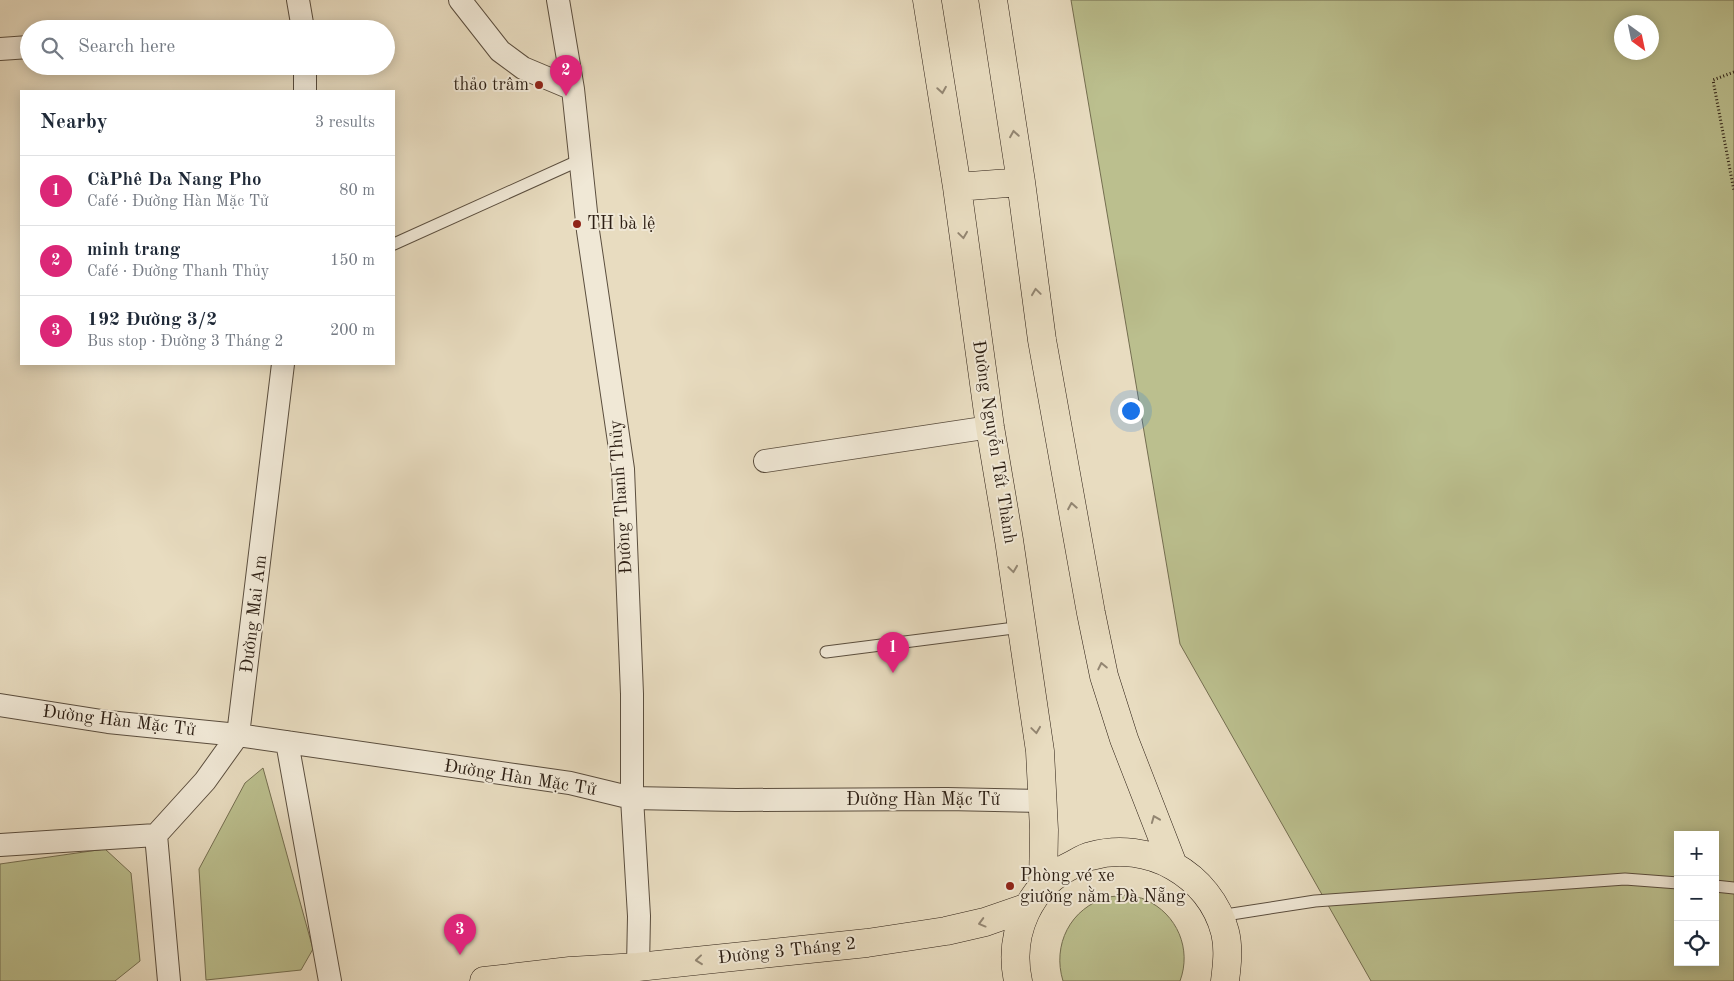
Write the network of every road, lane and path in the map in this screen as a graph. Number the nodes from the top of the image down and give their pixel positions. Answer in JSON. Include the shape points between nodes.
{"nodes":[{"id":1,"x":298,"y":0,"type":"edge"},
{"id":2,"x":460,"y":0,"type":"edge"},
{"id":3,"x":558,"y":0,"type":"edge"},
{"id":4,"x":927,"y":0,"type":"edge"},
{"id":5,"x":993,"y":0,"type":"edge"},
{"id":6,"x":297,"y":20,"type":"edge"},
{"id":7,"x":20,"y":48,"type":"edge"},
{"id":8,"x":0,"y":49,"type":"edge"},
{"id":9,"x":1734,"y":72,"type":"edge"},
{"id":10,"x":305,"y":75,"type":"edge"},
{"id":11,"x":572,"y":89,"type":"junction"},
{"id":12,"x":305,"y":90,"type":"edge"},
{"id":13,"x":580,"y":160,"type":"junction"},
{"id":14,"x":1021,"y":182,"type":"junction"},
{"id":15,"x":957,"y":187,"type":"junction"},
{"id":16,"x":1734,"y":191,"type":"edge"},
{"id":17,"x":395,"y":244,"type":"edge"},
{"id":18,"x":283,"y":365,"type":"edge"},
{"id":19,"x":990,"y":427,"type":"junction"},
{"id":20,"x":766,"y":461,"type":"dead end"},
{"id":21,"x":1022,"y":627,"type":"junction"},
{"id":22,"x":826,"y":652,"type":"dead end"},
{"id":23,"x":0,"y":705,"type":"edge"},
{"id":24,"x":238,"y":735,"type":"junction"},
{"id":25,"x":287,"y":742,"type":"junction"},
{"id":26,"x":632,"y":798,"type":"junction"},
{"id":27,"x":1043,"y":800,"type":"junction"},
{"id":28,"x":156,"y":835,"type":"junction"},
{"id":29,"x":0,"y":845,"type":"edge"},
{"id":30,"x":1173,"y":865,"type":"junction"},
{"id":31,"x":1674,"y":884,"type":"edge"},
{"id":32,"x":1719,"y":886,"type":"edge"},
{"id":33,"x":1734,"y":888,"type":"edge"},
{"id":34,"x":1035,"y":896,"type":"junction"},
{"id":35,"x":1220,"y":916,"type":"junction"},
{"id":36,"x":1227,"y":951,"type":"junction"},
{"id":37,"x":638,"y":967,"type":"junction"},
{"id":38,"x":169,"y":981,"type":"edge"},
{"id":39,"x":330,"y":981,"type":"edge"},
{"id":40,"x":484,"y":981,"type":"edge"},
{"id":41,"x":1018,"y":981,"type":"edge"},
{"id":42,"x":1225,"y":981,"type":"edge"},
{"id":43,"x":1239,"y":981,"type":"edge"}],
"edges":[{"from":1,"to":6,"type":"street"},
{"from":2,"to":11,"type":"street","via":[[500,51],[523,68]]},
{"from":3,"to":11,"type":"street","name":"Đường Thanh Thủy"},
{"from":4,"to":15,"type":"main road","name":"Đường Nguyễn Tất Thành","one_way":true},
{"from":14,"to":5,"type":"main road","one_way":true},
{"from":7,"to":8,"type":"street"},
{"from":9,"to":16,"type":"path","via":[[1713,80]]},
{"from":10,"to":12,"type":"street"},
{"from":11,"to":13,"type":"street","name":"Đường Thanh Thủy"},
{"from":13,"to":17,"type":"lane"},
{"from":13,"to":26,"type":"street","name":"Đường Thanh Thủy","via":[[623,468],[632,694]]},
{"from":14,"to":15,"type":"main road"},
{"from":30,"to":14,"type":"main road","one_way":true,"via":[[1124,739],[1104,676],[1042,340]]},
{"from":15,"to":19,"type":"main road","name":"Đường Nguyễn Tất Thành","one_way":true},
{"from":18,"to":24,"type":"street","name":"Đường Mai Am"},
{"from":19,"to":20,"type":"street"},
{"from":19,"to":21,"type":"main road","name":"Đường Nguyễn Tất Thành","one_way":true},
{"from":21,"to":22,"type":"lane"},
{"from":21,"to":27,"type":"main road","name":"Đường Nguyễn Tất Thành","one_way":true,"via":[[1040,751]]},
{"from":23,"to":24,"type":"street","name":"Đường Hàn Mặc Tử","via":[[108,722]]},
{"from":24,"to":25,"type":"street","name":"Đường Hàn Mặc Tử"},
{"from":24,"to":28,"type":"street","name":"Đường Mai Am","via":[[205,781]]},
{"from":25,"to":26,"type":"street","name":"Đường Hàn Mặc Tử","via":[[570,783]]},
{"from":25,"to":39,"type":"street"},
{"from":26,"to":27,"type":"street","name":"Đường Hàn Mặc Tử"},
{"from":26,"to":37,"type":"street","name":"Đường Thanh Thủy","via":[[639,916]]},
{"from":27,"to":34,"type":"main road","name":"Đường Nguyễn Tất Thành","via":[[1044,830]]},
{"from":28,"to":29,"type":"street"},
{"from":28,"to":38,"type":"street"},
{"from":30,"to":34,"type":"main road","via":[[1146,854],[1119,851],[1090,856],[1065,868]]},
{"from":30,"to":35,"type":"main road","via":[[1192,878]]},
{"from":31,"to":35,"type":"lane","via":[[1625,880],[1324,900]]},
{"from":32,"to":33,"type":"lane"},
{"from":34,"to":37,"type":"main road","name":"Đường 3 Tháng 2","one_way":true,"via":[[985,922],[946,931],[867,943]]},
{"from":34,"to":41,"type":"main road","via":[[1017,935],[1014,964]]},
{"from":35,"to":36,"type":"main road"},
{"from":36,"to":42,"type":"main road"},
{"from":36,"to":43,"type":"main road"},
{"from":37,"to":40,"type":"main road","name":"Đường 3 Tháng 2"}]}
